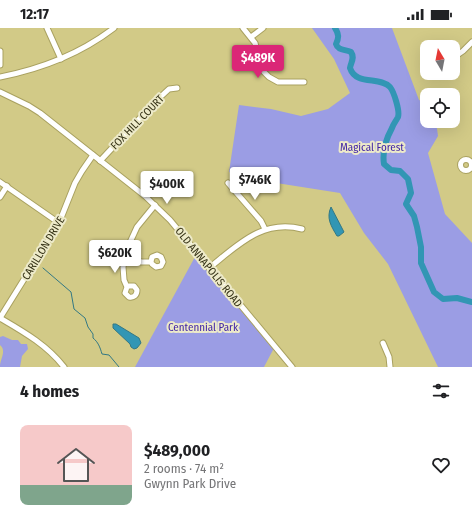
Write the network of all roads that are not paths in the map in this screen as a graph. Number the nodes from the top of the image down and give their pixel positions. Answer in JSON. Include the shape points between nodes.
{"nodes":[{"id":1,"x":48,"y":28,"type":"edge"},
{"id":2,"x":114,"y":28,"type":"edge"},
{"id":3,"x":243,"y":28,"type":"edge"},
{"id":4,"x":262,"y":28,"type":"edge"},
{"id":5,"x":250,"y":37,"type":"junction"},
{"id":6,"x":472,"y":42,"type":"edge"},
{"id":7,"x":0,"y":51,"type":"edge"},
{"id":8,"x":460,"y":53,"type":"edge"},
{"id":9,"x":60,"y":59,"type":"junction"},
{"id":10,"x":0,"y":66,"type":"edge"},
{"id":11,"x":0,"y":77,"type":"edge"},
{"id":12,"x":304,"y":82,"type":"dead end"},
{"id":13,"x":177,"y":88,"type":"dead end"},
{"id":14,"x":0,"y":92,"type":"edge"},
{"id":15,"x":93,"y":155,"type":"junction"},
{"id":16,"x":100,"y":161,"type":"junction"},
{"id":17,"x":0,"y":182,"type":"edge"},
{"id":18,"x":228,"y":183,"type":"dead end"},
{"id":19,"x":7,"y":186,"type":"junction"},
{"id":20,"x":0,"y":197,"type":"edge"},
{"id":21,"x":156,"y":206,"type":"junction"},
{"id":22,"x":59,"y":223,"type":"junction"},
{"id":23,"x":265,"y":229,"type":"junction"},
{"id":24,"x":302,"y":229,"type":"dead end"},
{"id":25,"x":124,"y":259,"type":"junction"},
{"id":26,"x":151,"y":262,"type":"dead end"},
{"id":27,"x":209,"y":268,"type":"junction"},
{"id":28,"x":127,"y":287,"type":"dead end"},
{"id":29,"x":0,"y":318,"type":"edge"},
{"id":30,"x":383,"y":343,"type":"dead end"},
{"id":31,"x":63,"y":367,"type":"edge"},
{"id":32,"x":292,"y":367,"type":"edge"},
{"id":33,"x":390,"y":367,"type":"edge"}],
"edges":[{"from":1,"to":9,"type":"street"},
{"from":2,"to":9,"type":"street","via":[[88,46]]},
{"from":3,"to":5,"type":"street"},
{"from":4,"to":5,"type":"street"},
{"from":5,"to":12,"type":"street","via":[[255,43],[262,70],[268,78],[278,82]]},
{"from":6,"to":8,"type":"street"},
{"from":7,"to":10,"type":"street"},
{"from":9,"to":11,"type":"street","via":[[28,71]]},
{"from":13,"to":16,"type":"street","name":"FOX HILL COURT","via":[[169,89],[156,101]]},
{"from":14,"to":15,"type":"street","name":"OLD ANNAPOLIS ROAD","via":[[40,113]]},
{"from":15,"to":16,"type":"street","name":"OLD ANNAPOLIS ROAD"},
{"from":15,"to":22,"type":"street","name":"CARILLON DRIVE","via":[[75,183]]},
{"from":16,"to":21,"type":"street","name":"OLD ANNAPOLIS ROAD"},
{"from":17,"to":19,"type":"street"},
{"from":18,"to":23,"type":"street","via":[[258,217]]},
{"from":19,"to":20,"type":"street"},
{"from":19,"to":22,"type":"street"},
{"from":21,"to":25,"type":"street","via":[[133,234]]},
{"from":21,"to":27,"type":"street","name":"OLD ANNAPOLIS ROAD","via":[[184,235]]},
{"from":22,"to":29,"type":"street","name":"CARILLON DRIVE"},
{"from":23,"to":24,"type":"street","via":[[286,226]]},
{"from":23,"to":27,"type":"street","via":[[236,246]]},
{"from":25,"to":26,"type":"street"},
{"from":25,"to":28,"type":"street","via":[[123,275]]},
{"from":27,"to":32,"type":"street","name":"OLD ANNAPOLIS ROAD"},
{"from":29,"to":31,"type":"street","via":[[39,342]]},
{"from":30,"to":33,"type":"street"}]}
